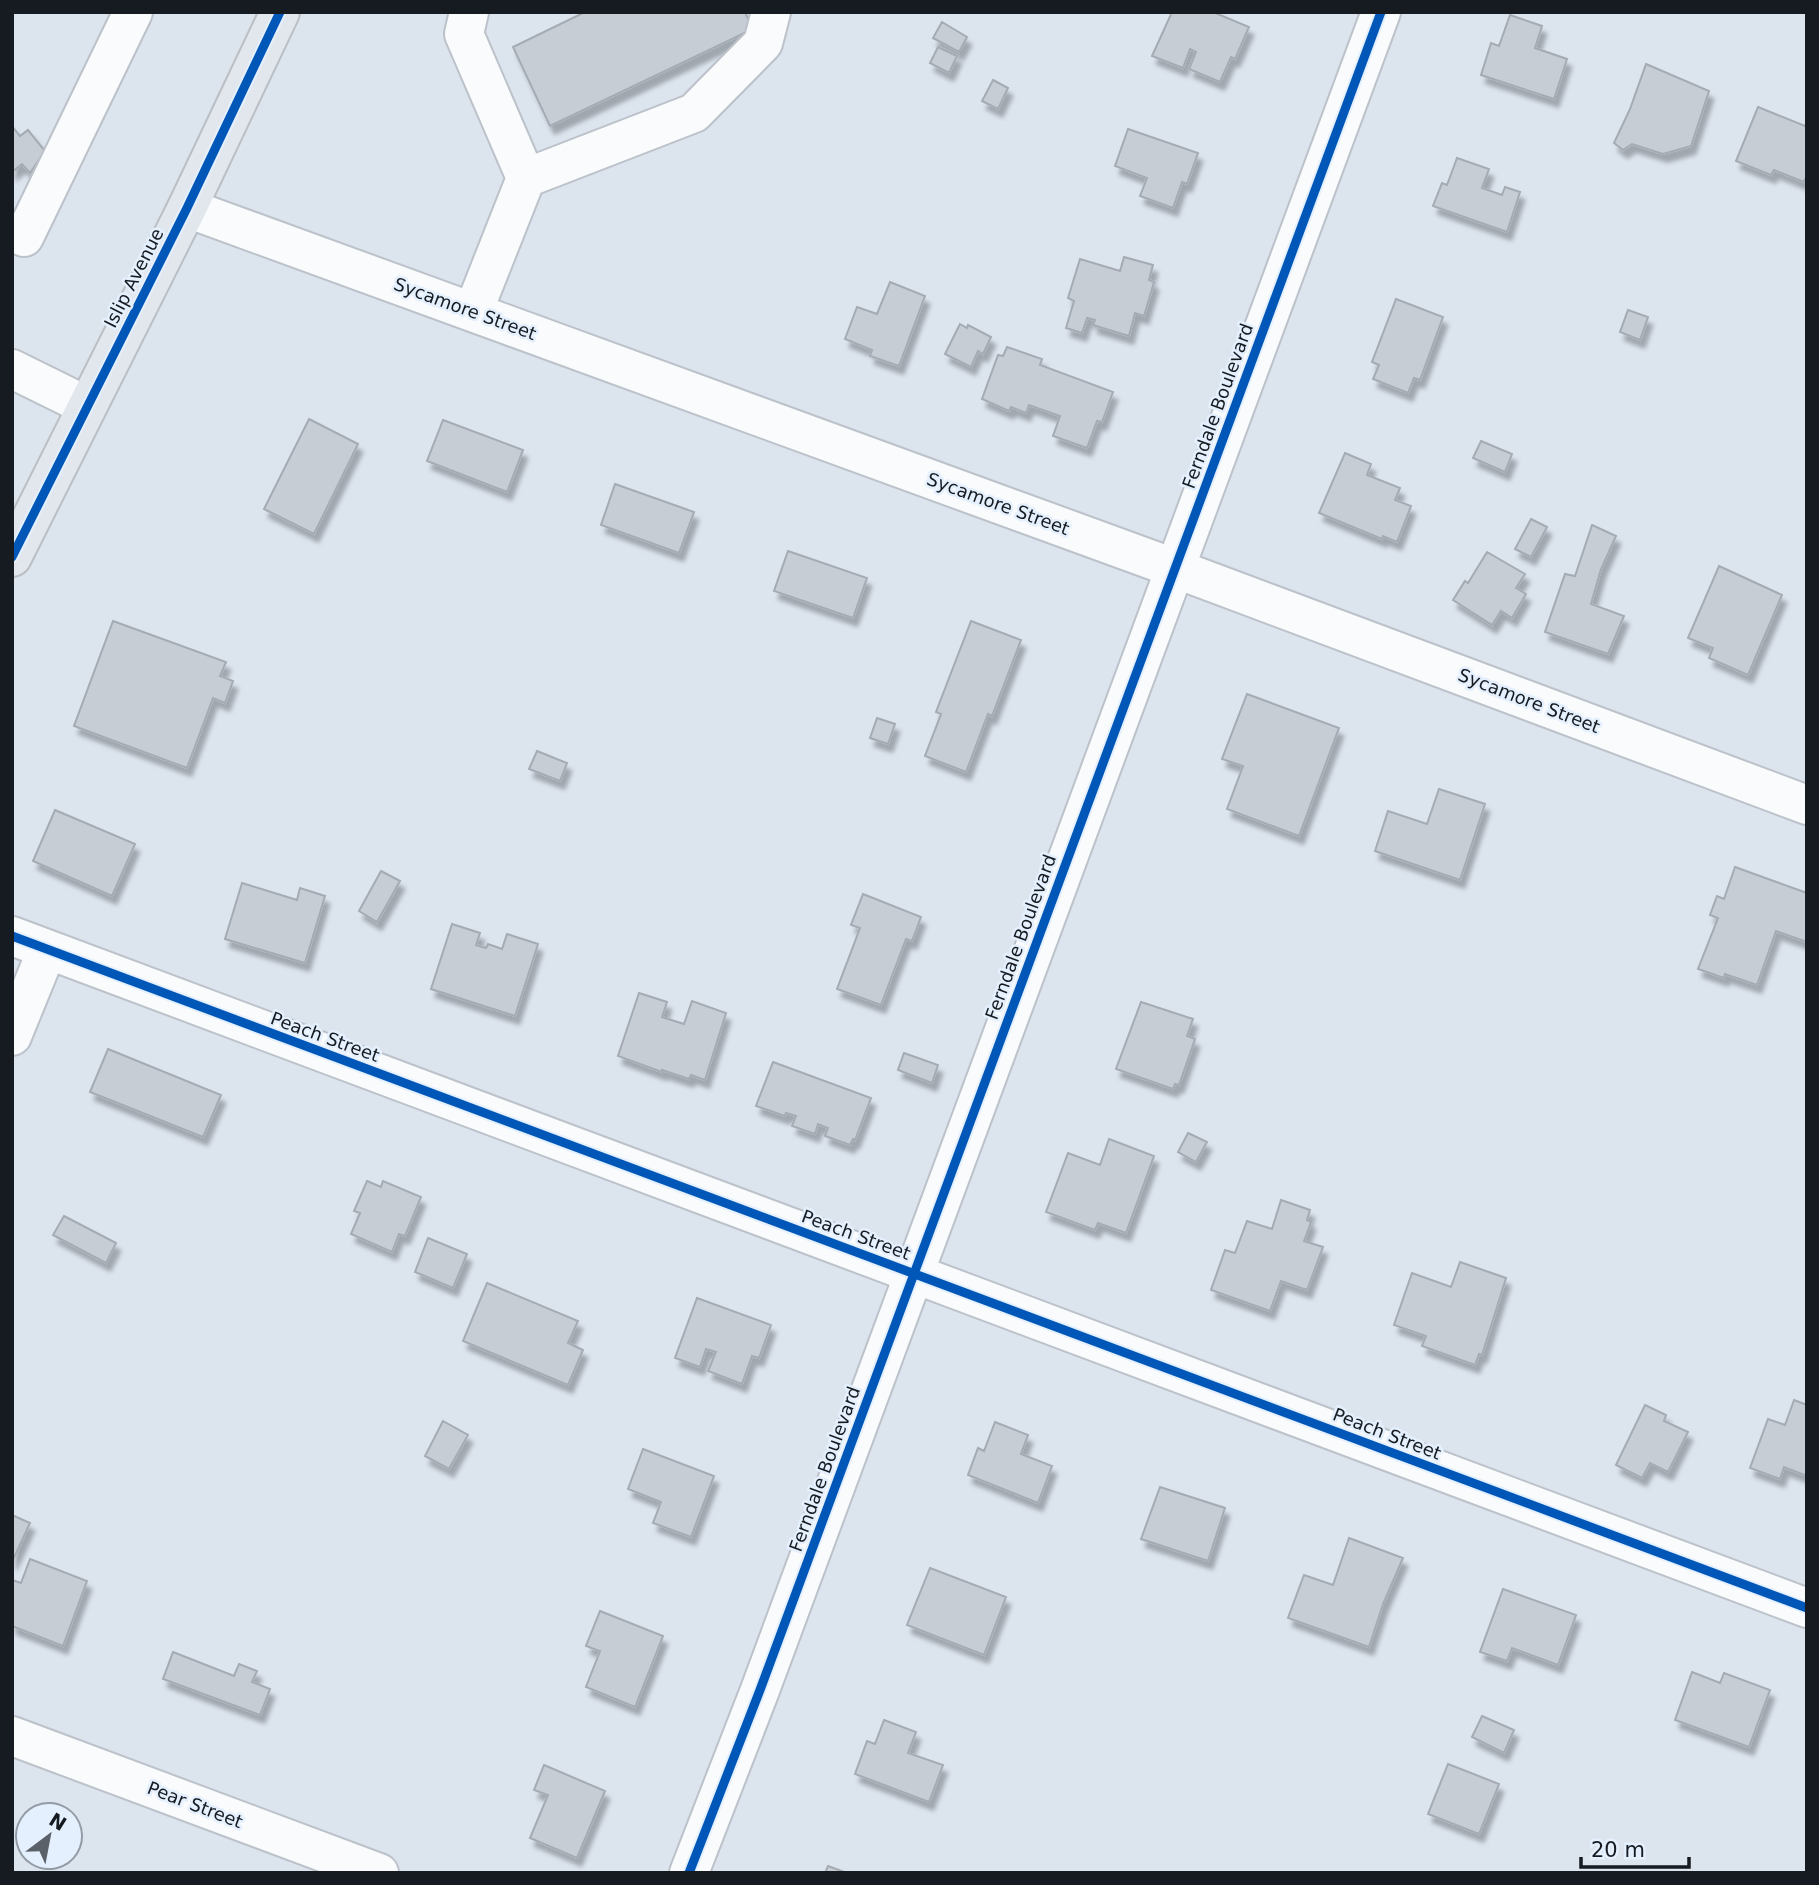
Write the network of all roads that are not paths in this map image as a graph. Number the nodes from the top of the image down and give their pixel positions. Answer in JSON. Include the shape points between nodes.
{"nodes":[{"id":1,"x":133,"y":12,"type":"edge"},
{"id":2,"x":280,"y":12,"type":"edge"},
{"id":3,"x":469,"y":12,"type":"edge"},
{"id":4,"x":771,"y":12,"type":"edge"},
{"id":5,"x":1381,"y":12,"type":"edge"},
{"id":6,"x":526,"y":178,"type":"junction"},
{"id":7,"x":187,"y":208,"type":"junction"},
{"id":8,"x":12,"y":232,"type":"edge"},
{"id":9,"x":473,"y":312,"type":"junction"},
{"id":10,"x":12,"y":369,"type":"edge"},
{"id":11,"x":87,"y":406,"type":"junction"},
{"id":12,"x":12,"y":557,"type":"edge"},
{"id":13,"x":1174,"y":568,"type":"junction"},
{"id":14,"x":1807,"y":805,"type":"edge"},
{"id":15,"x":12,"y":936,"type":"edge"},
{"id":16,"x":47,"y":950,"type":"junction"},
{"id":17,"x":12,"y":1036,"type":"edge"},
{"id":18,"x":914,"y":1273,"type":"junction"},
{"id":19,"x":1807,"y":1608,"type":"edge"},
{"id":20,"x":12,"y":1737,"type":"edge"},
{"id":21,"x":379,"y":1873,"type":"edge"},
{"id":22,"x":690,"y":1873,"type":"edge"}],
"edges":[{"from":1,"to":8,"type":"street","via":[[24,237]]},
{"from":2,"to":7,"type":"main road","name":"Islip Avenue"},
{"from":3,"to":6,"type":"street","via":[[464,34]]},
{"from":4,"to":6,"type":"street","via":[[763,43],[694,113]]},
{"from":5,"to":13,"type":"street","name":"Ferndale Boulevard"},
{"from":6,"to":9,"type":"street"},
{"from":7,"to":9,"type":"street","name":"Sycamore Street"},
{"from":7,"to":11,"type":"main road","name":"Islip Avenue"},
{"from":9,"to":13,"type":"street","name":"Sycamore Street"},
{"from":10,"to":11,"type":"street"},
{"from":11,"to":12,"type":"main road","name":"Islip Avenue"},
{"from":13,"to":14,"type":"street","name":"Sycamore Street"},
{"from":13,"to":18,"type":"street","name":"Ferndale Boulevard"},
{"from":15,"to":16,"type":"street","name":"Peach Street"},
{"from":16,"to":17,"type":"street"},
{"from":16,"to":18,"type":"street","name":"Peach Street"},
{"from":18,"to":19,"type":"street","name":"Peach Street"},
{"from":18,"to":22,"type":"street","name":"Ferndale Boulevard"},
{"from":20,"to":21,"type":"street","name":"Pear Street"}]}
